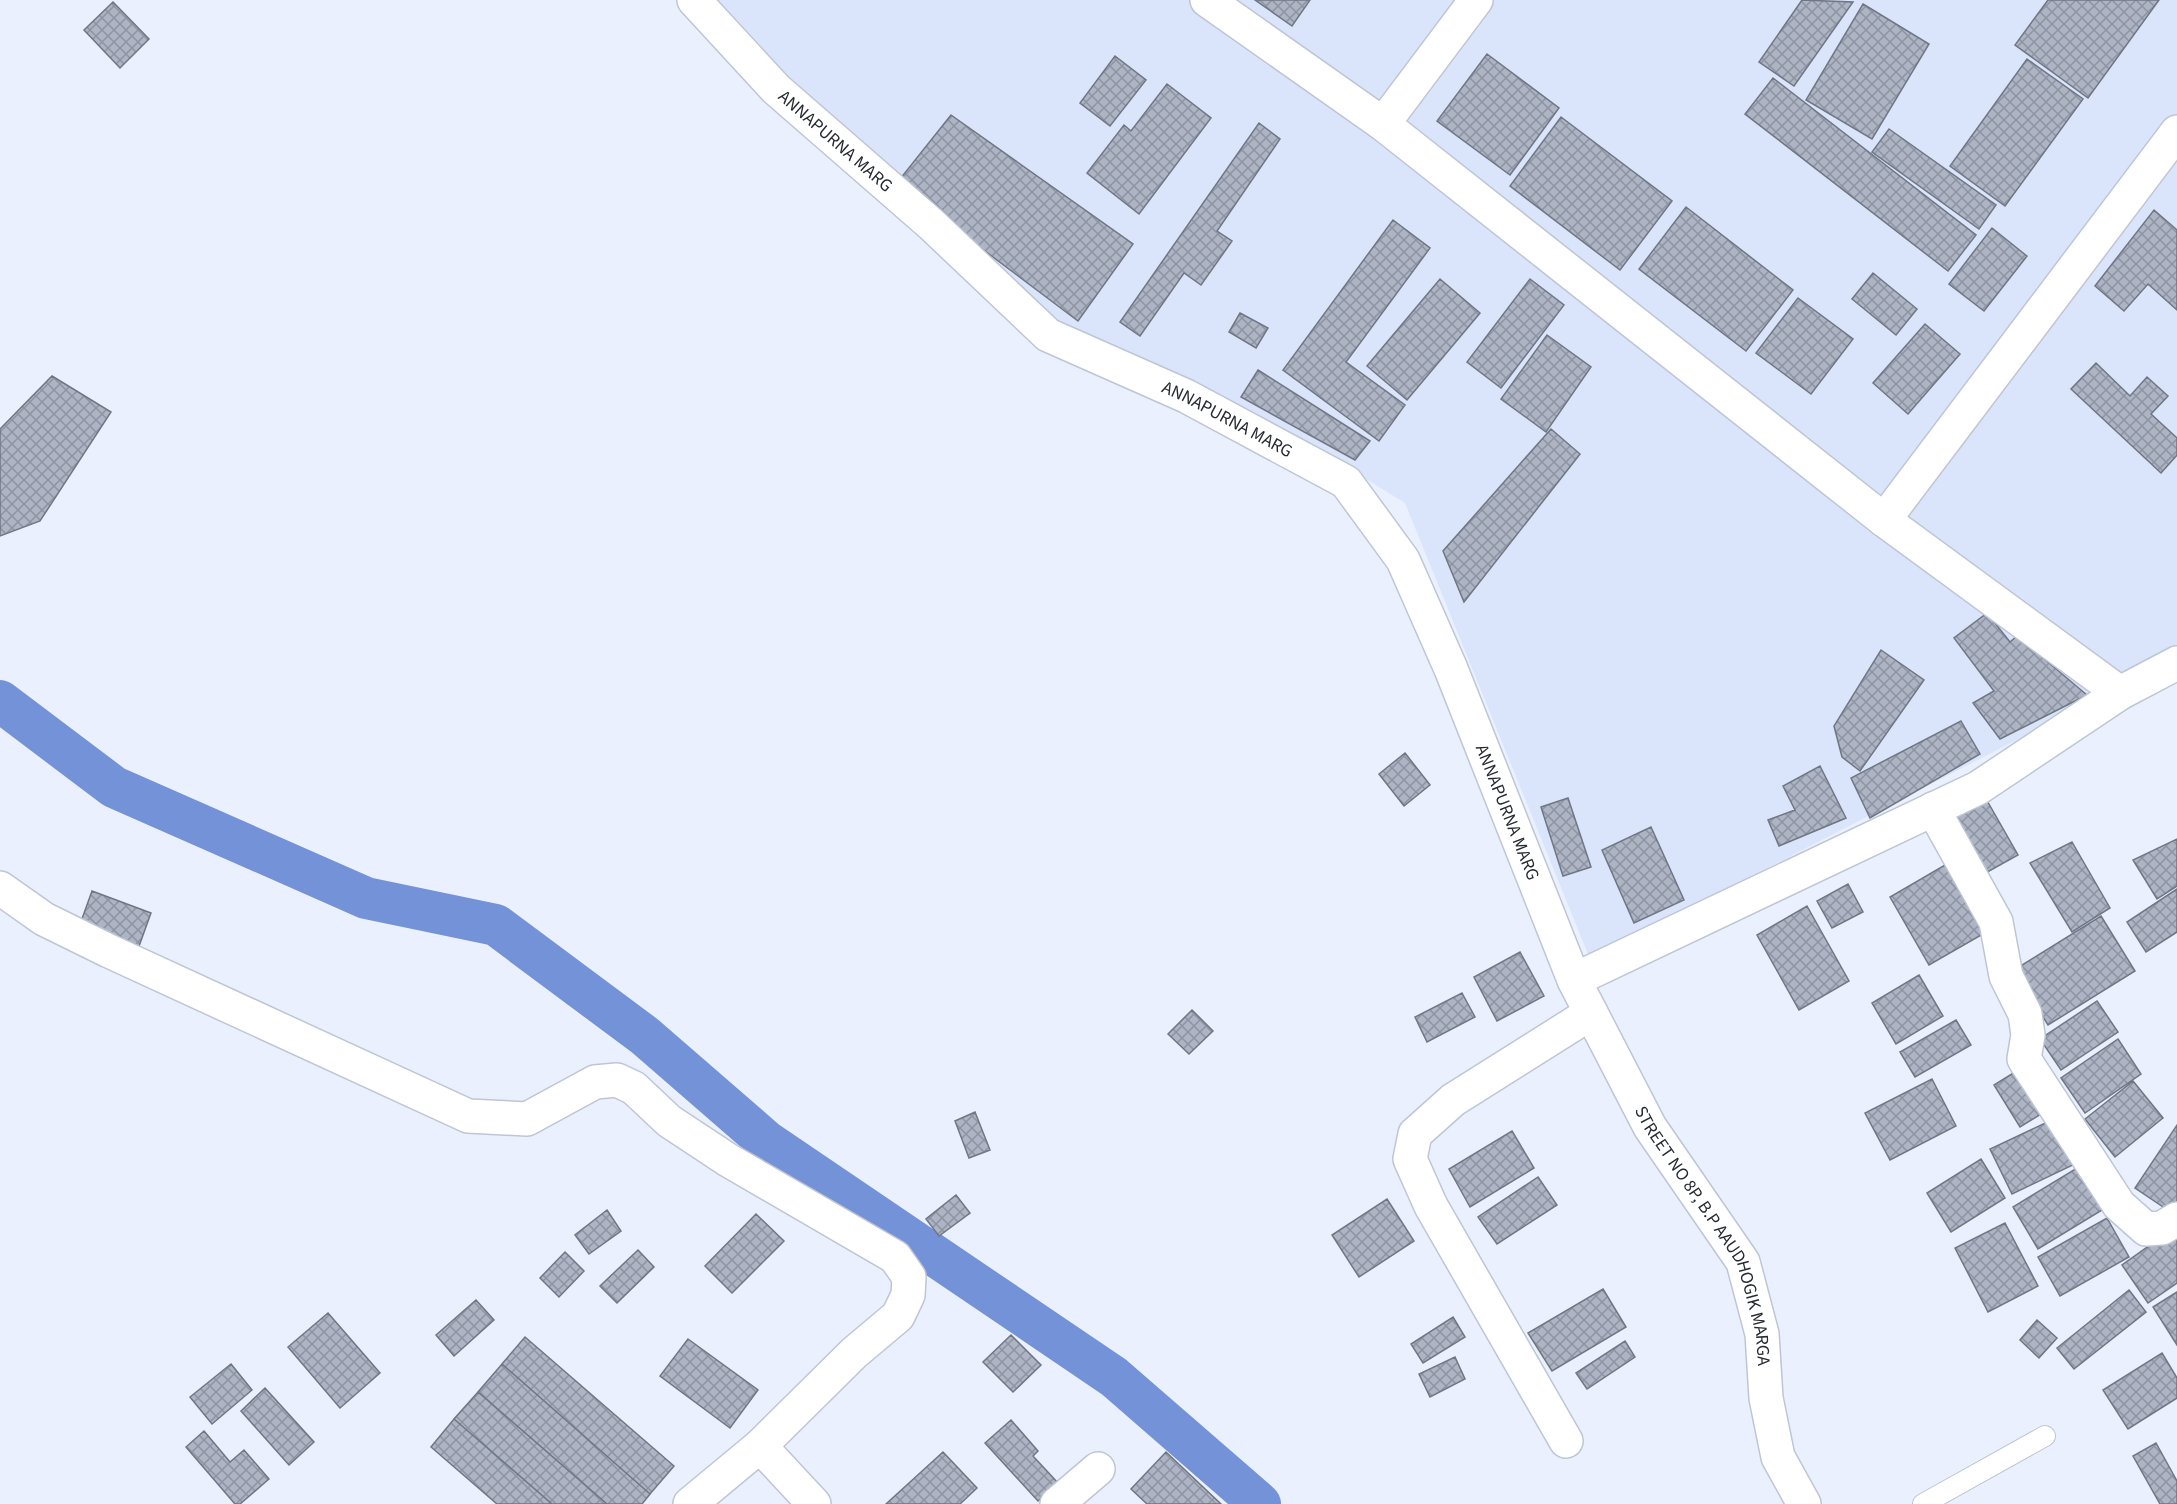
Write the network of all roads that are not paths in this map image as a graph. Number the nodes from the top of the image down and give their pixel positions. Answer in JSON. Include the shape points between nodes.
{"nodes":[{"id":1,"x":694,"y":0,"type":"edge"},
{"id":2,"x":1207,"y":0,"type":"edge"},
{"id":3,"x":1476,"y":0,"type":"edge"},
{"id":4,"x":1383,"y":124,"type":"junction"},
{"id":5,"x":2177,"y":132,"type":"edge"},
{"id":6,"x":1884,"y":520,"type":"junction"},
{"id":7,"x":2177,"y":663,"type":"edge"},
{"id":8,"x":2120,"y":693,"type":"junction"},
{"id":9,"x":1933,"y":809,"type":"junction"},
{"id":10,"x":0,"y":888,"type":"edge"},
{"id":11,"x":1574,"y":980,"type":"junction"},
{"id":12,"x":1591,"y":1013,"type":"junction"},
{"id":13,"x":2177,"y":1220,"type":"edge"},
{"id":14,"x":2045,"y":1436,"type":"dead end"},
{"id":15,"x":1566,"y":1441,"type":"dead end"},
{"id":16,"x":760,"y":1446,"type":"junction"},
{"id":17,"x":1098,"y":1469,"type":"dead end"},
{"id":18,"x":690,"y":1504,"type":"edge"},
{"id":19,"x":814,"y":1504,"type":"edge"},
{"id":20,"x":1058,"y":1504,"type":"edge"},
{"id":21,"x":1804,"y":1504,"type":"edge"},
{"id":22,"x":1923,"y":1504,"type":"edge"}],
"edges":[{"from":1,"to":11,"type":"street","name":"ANNAPURNA MARG","via":[[776,89],[932,224],[1048,335],[1186,396],[1346,482],[1403,560],[1451,669]]},
{"from":2,"to":4,"type":"street"},
{"from":3,"to":4,"type":"street"},
{"from":4,"to":6,"type":"street"},
{"from":5,"to":6,"type":"street"},
{"from":6,"to":8,"type":"street"},
{"from":7,"to":8,"type":"street"},
{"from":8,"to":9,"type":"street","via":[[1978,788]]},
{"from":9,"to":11,"type":"street"},
{"from":9,"to":13,"type":"street","via":[[1996,922],[2006,976],[2025,1014],[2028,1035],[2024,1059],[2119,1205],[2146,1229],[2162,1228]]},
{"from":10,"to":16,"type":"street","via":[[44,919],[99,947],[468,1116],[527,1119],[595,1082],[617,1080],[634,1088],[669,1121],[728,1160],[895,1257],[909,1277],[908,1295],[898,1316],[854,1353]]},
{"from":11,"to":12,"type":"street","name":"STREET NO 8P, B.P AAUDHOGIK MARGA"},
{"from":12,"to":15,"type":"street","via":[[1453,1100],[1415,1134],[1410,1159],[1431,1206]]},
{"from":12,"to":21,"type":"street","name":"STREET NO 8P, B.P AAUDHOGIK MARGA","via":[[1650,1127],[1743,1262],[1762,1334],[1767,1398],[1778,1457]]},
{"from":14,"to":22,"type":"lane"},
{"from":16,"to":18,"type":"street"},
{"from":16,"to":19,"type":"street"},
{"from":17,"to":20,"type":"street"}]}
